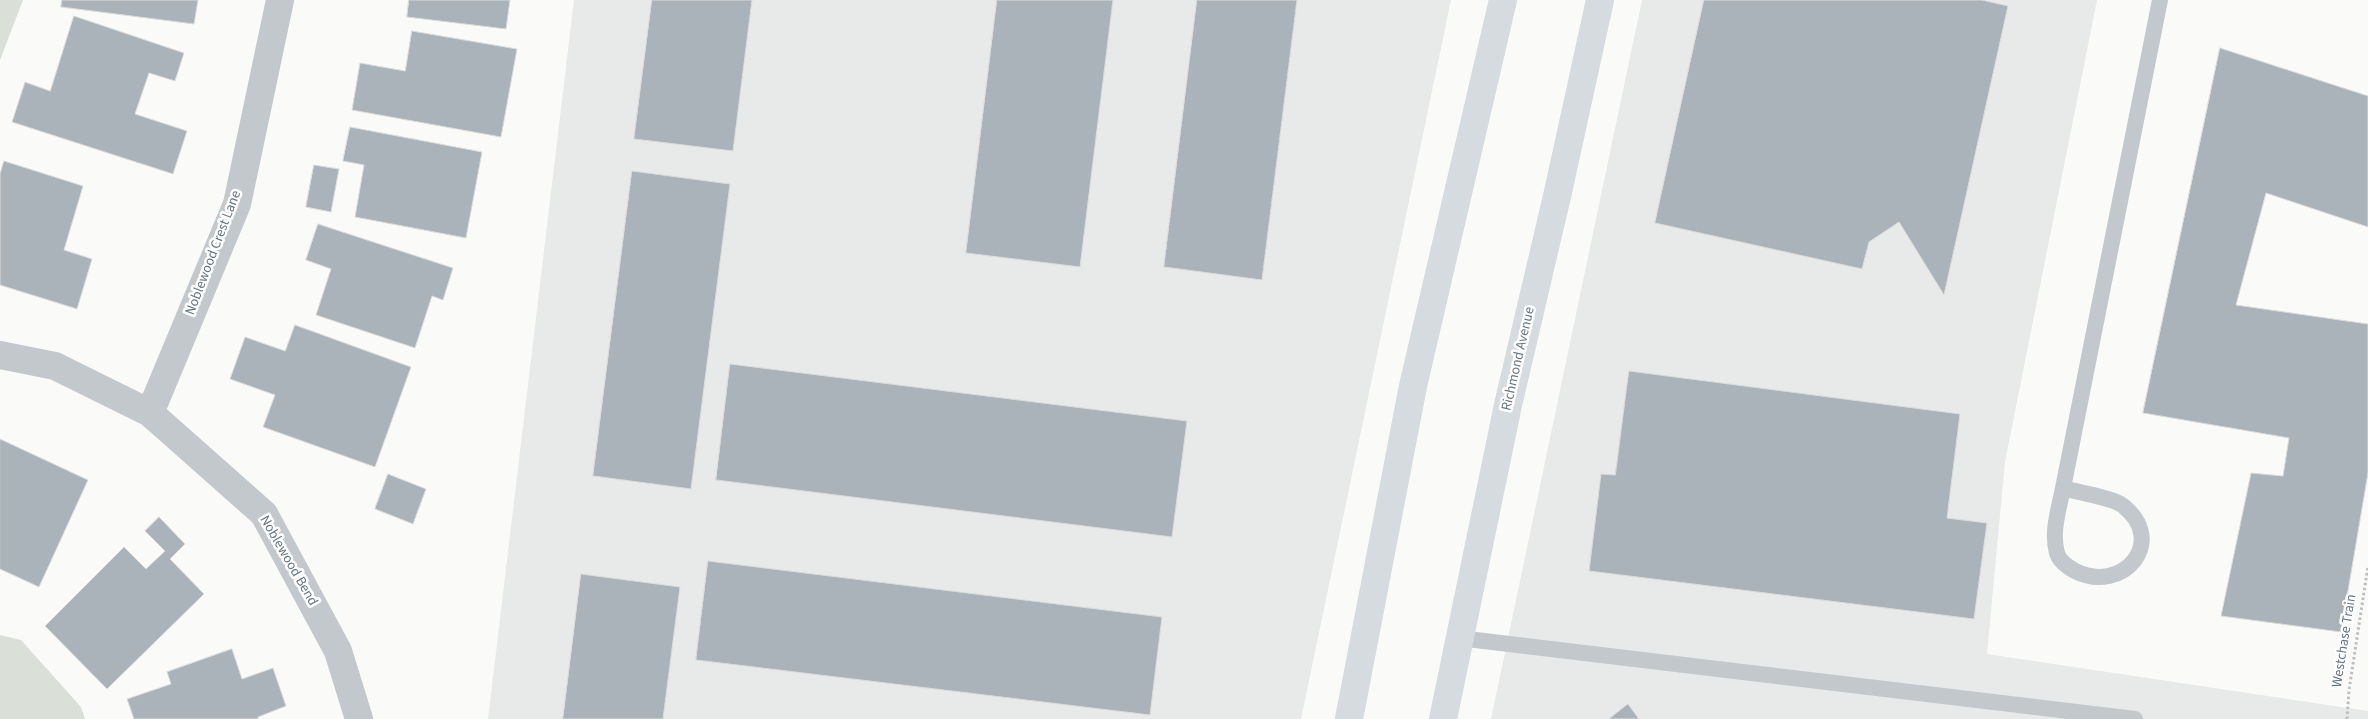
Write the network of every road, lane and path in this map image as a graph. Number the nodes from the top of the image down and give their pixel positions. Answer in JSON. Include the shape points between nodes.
{"nodes":[{"id":1,"x":280,"y":0,"type":"edge"},
{"id":2,"x":1504,"y":0,"type":"edge"},
{"id":3,"x":1600,"y":0,"type":"edge"},
{"id":4,"x":2160,"y":0,"type":"edge"},
{"id":5,"x":0,"y":355,"type":"edge"},
{"id":6,"x":150,"y":413,"type":"junction"},
{"id":7,"x":2063,"y":488,"type":"junction"},
{"id":8,"x":2368,"y":566,"type":"edge"},
{"id":9,"x":1459,"y":638,"type":"junction"},
{"id":10,"x":359,"y":719,"type":"edge"},
{"id":11,"x":1349,"y":719,"type":"edge"},
{"id":12,"x":1443,"y":719,"type":"edge"},
{"id":13,"x":2135,"y":719,"type":"edge"},
{"id":14,"x":2347,"y":719,"type":"edge"}],
"edges":[{"from":1,"to":6,"type":"street","name":"Noblewood Crest Lane","via":[[237,204]]},
{"from":2,"to":11,"type":"main road","via":[[1413,386]]},
{"from":3,"to":9,"type":"main road","name":"Richmond Avenue"},
{"from":4,"to":7,"type":"lane"},
{"from":5,"to":6,"type":"street","name":"Noblewood Bend","via":[[55,366]]},
{"from":6,"to":10,"type":"street","name":"Noblewood Bend","via":[[264,514],[338,651]]},
{"from":7,"to":7,"type":"lane","via":[[2054,536],[2057,555],[2066,566],[2085,576],[2112,577],[2128,568],[2140,553],[2143,533],[2135,518],[2121,504]]},
{"from":8,"to":14,"type":"path","name":"Westchase Train","via":[[2348,690]]},
{"from":9,"to":12,"type":"main road","name":"Richmond Avenue"},
{"from":9,"to":13,"type":"lane"}]}
